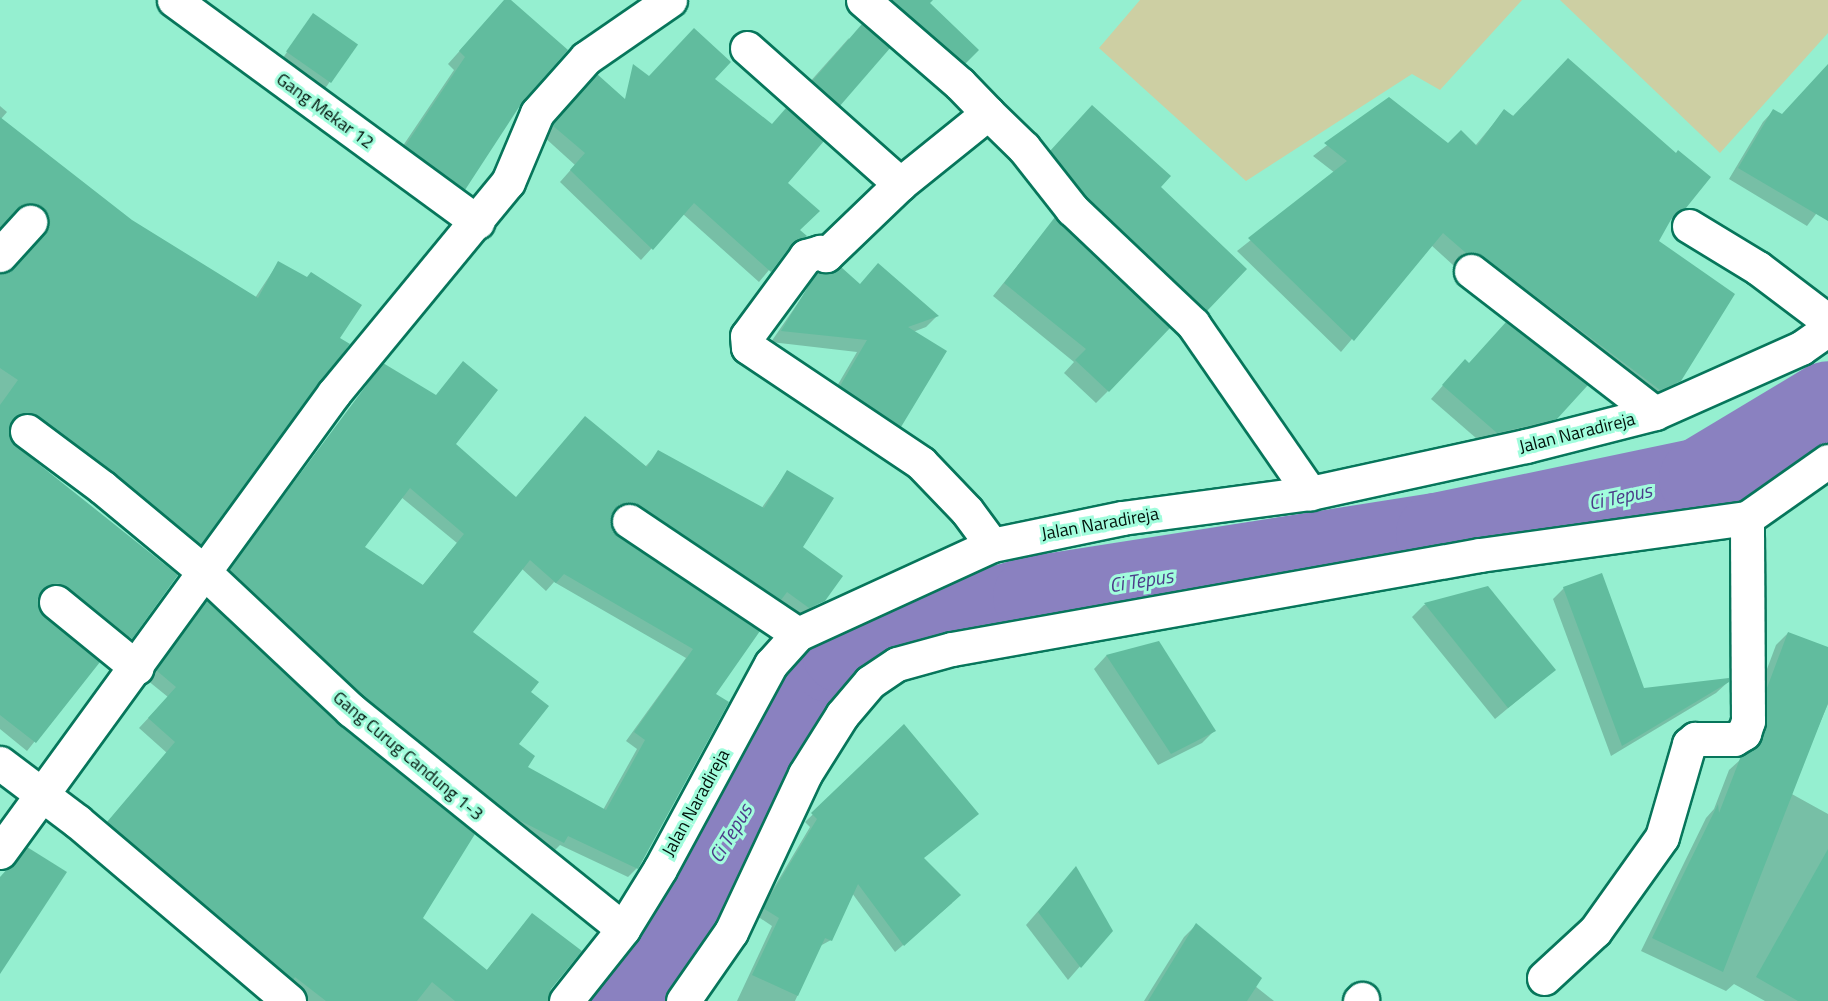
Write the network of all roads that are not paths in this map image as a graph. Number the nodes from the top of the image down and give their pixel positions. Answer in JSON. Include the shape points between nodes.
{"nodes":[{"id":1,"x":174,"y":0,"type":"edge"},
{"id":2,"x":670,"y":0,"type":"edge"},
{"id":3,"x":862,"y":0,"type":"edge"},
{"id":4,"x":747,"y":48,"type":"dead end"},
{"id":5,"x":988,"y":113,"type":"junction"},
{"id":6,"x":900,"y":184,"type":"junction"},
{"id":7,"x":30,"y":222,"type":"dead end"},
{"id":8,"x":477,"y":222,"type":"junction"},
{"id":9,"x":1689,"y":226,"type":"dead end"},
{"id":10,"x":0,"y":255,"type":"edge"},
{"id":11,"x":1471,"y":271,"type":"dead end"},
{"id":12,"x":1828,"y":321,"type":"edge"},
{"id":13,"x":1828,"y":329,"type":"edge"},
{"id":14,"x":1655,"y":413,"type":"junction"},
{"id":15,"x":27,"y":431,"type":"dead end"},
{"id":16,"x":1827,"y":465,"type":"edge"},
{"id":17,"x":1310,"y":493,"type":"junction"},
{"id":18,"x":1747,"y":518,"type":"junction"},
{"id":19,"x":629,"y":521,"type":"dead end"},
{"id":20,"x":992,"y":545,"type":"junction"},
{"id":21,"x":203,"y":571,"type":"junction"},
{"id":22,"x":56,"y":602,"type":"dead end"},
{"id":23,"x":798,"y":634,"type":"junction"},
{"id":24,"x":137,"y":668,"type":"junction"},
{"id":25,"x":0,"y":763,"type":"edge"},
{"id":26,"x":43,"y":797,"type":"junction"},
{"id":27,"x":0,"y":852,"type":"edge"},
{"id":28,"x":623,"y":929,"type":"junction"},
{"id":29,"x":1544,"y":978,"type":"dead end"},
{"id":30,"x":289,"y":1001,"type":"edge"},
{"id":31,"x":566,"y":1001,"type":"edge"},
{"id":32,"x":683,"y":1001,"type":"edge"}],
"edges":[{"from":1,"to":8,"type":"street","name":"Gang Mekar 12"},
{"from":2,"to":8,"type":"street","via":[[586,58],[537,112],[508,182]]},
{"from":3,"to":5,"type":"street"},
{"from":4,"to":6,"type":"street"},
{"from":5,"to":6,"type":"street"},
{"from":5,"to":17,"type":"street","via":[[1024,148],[1072,210],[1193,324]]},
{"from":6,"to":20,"type":"street","via":[[826,255],[820,252],[806,256],[747,336],[748,347],[921,463],[967,511]]},
{"from":7,"to":10,"type":"street"},
{"from":8,"to":21,"type":"street","via":[[334,393],[249,514]]},
{"from":9,"to":12,"type":"street","via":[[1758,268]]},
{"from":11,"to":14,"type":"street"},
{"from":13,"to":14,"type":"street","name":"Jalan Naradireja","via":[[1801,348]]},
{"from":14,"to":17,"type":"street","name":"Jalan Naradireja","via":[[1527,446]]},
{"from":15,"to":21,"type":"street","name":"Gang Curug Candung 1-3"},
{"from":16,"to":18,"type":"street"},
{"from":17,"to":20,"type":"street","name":"Jalan Naradireja","via":[[1122,518]]},
{"from":18,"to":29,"type":"street","via":[[1748,721],[1744,733],[1734,739],[1695,739],[1689,744],[1662,837],[1595,931]]},
{"from":18,"to":32,"type":"street","via":[[1480,555],[952,649],[897,664],[870,682],[842,715],[805,774],[731,932]]},
{"from":19,"to":23,"type":"street"},
{"from":20,"to":23,"type":"street","name":"Jalan Naradireja"},
{"from":21,"to":24,"type":"street"},
{"from":21,"to":28,"type":"street","name":"Gang Curug Candung 1-3","via":[[351,711]]},
{"from":22,"to":24,"type":"street"},
{"from":23,"to":28,"type":"street","name":"Jalan Naradireja","via":[[771,664],[660,869]]},
{"from":24,"to":26,"type":"street"},
{"from":25,"to":26,"type":"street"},
{"from":26,"to":27,"type":"street"},
{"from":26,"to":30,"type":"street","via":[[77,821]]},
{"from":28,"to":31,"type":"street","name":"Jalan Naradireja"}]}
